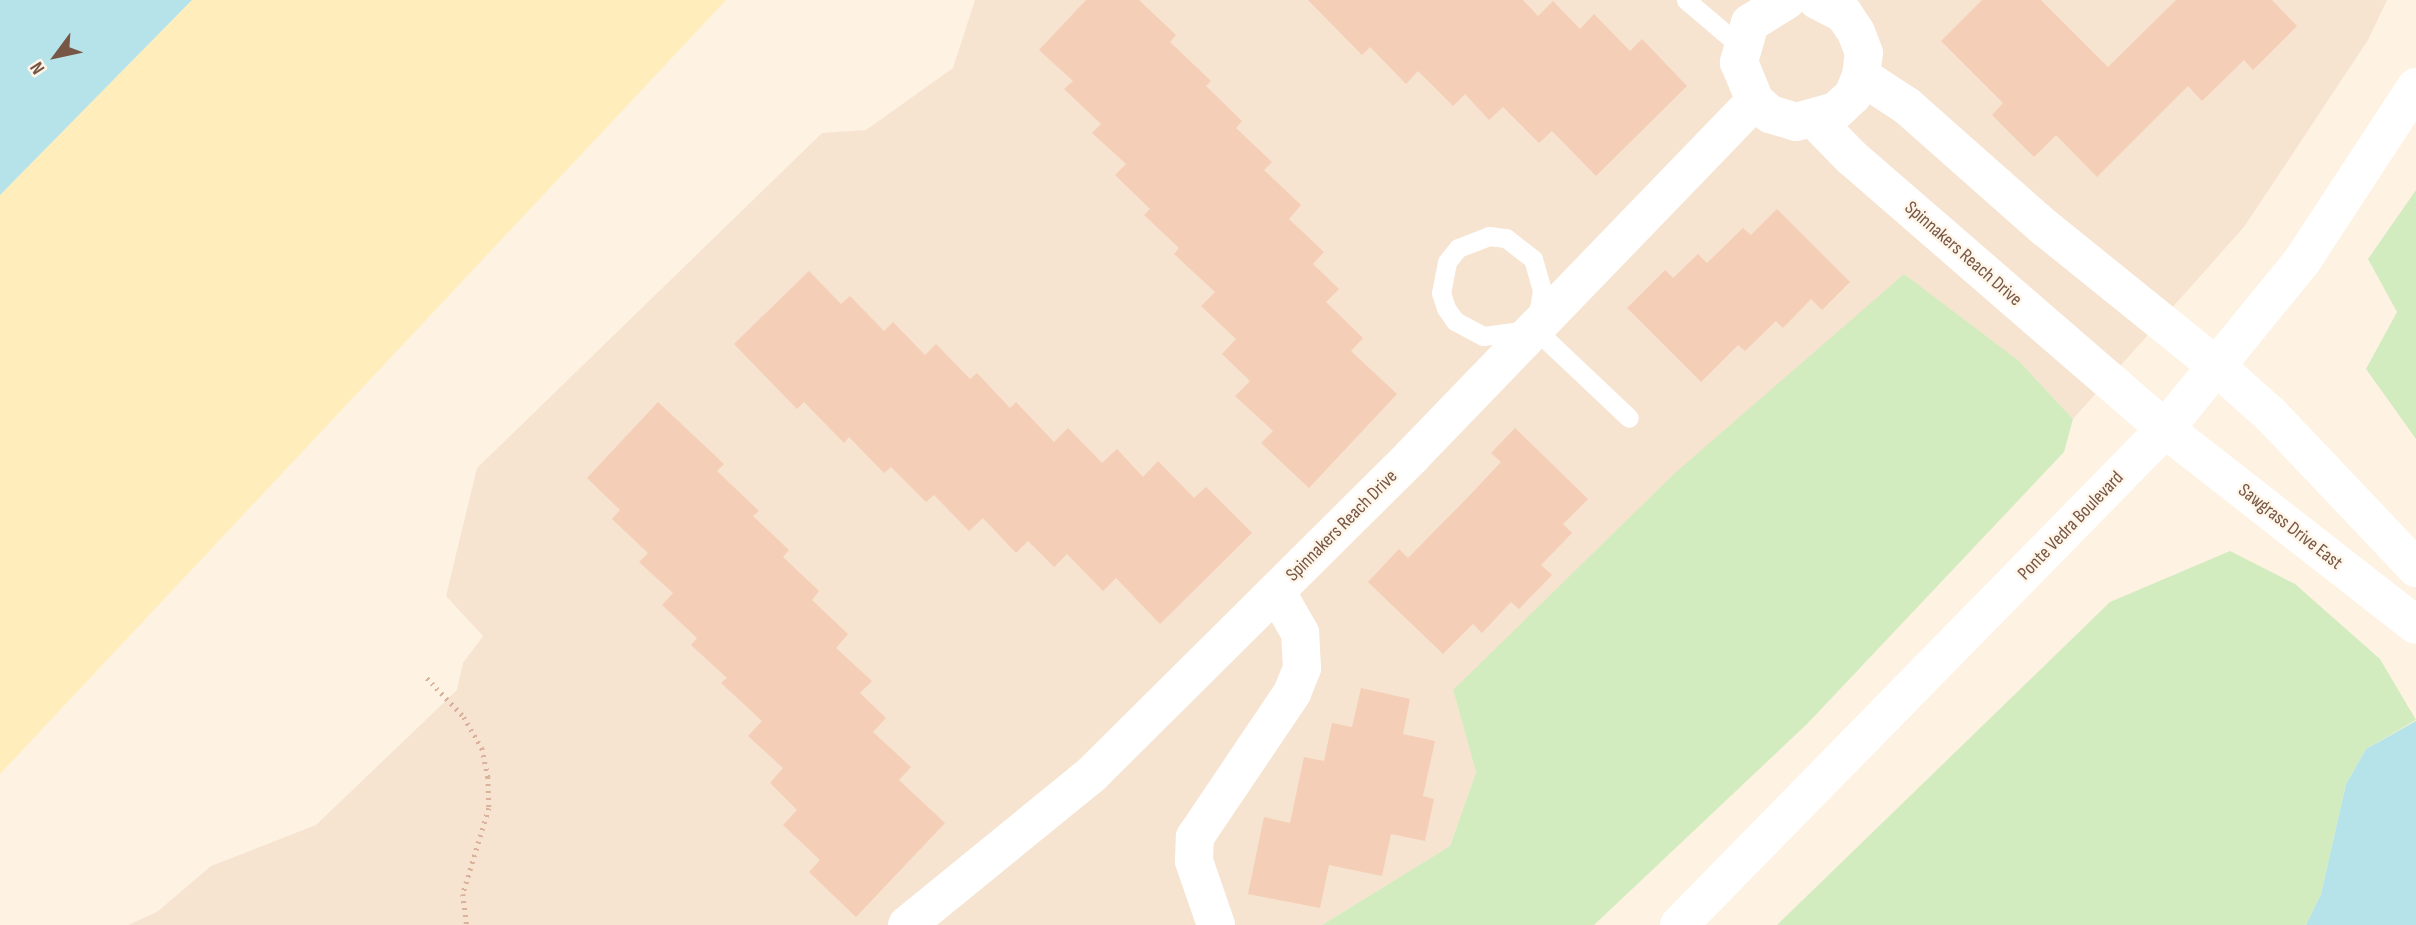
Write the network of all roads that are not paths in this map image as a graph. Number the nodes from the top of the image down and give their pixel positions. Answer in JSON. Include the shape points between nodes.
{"nodes":[{"id":1,"x":1686,"y":0,"type":"edge"},
{"id":2,"x":1787,"y":0,"type":"edge"},
{"id":3,"x":1829,"y":2,"type":"edge"},
{"id":4,"x":1740,"y":46,"type":"junction"},
{"id":5,"x":1861,"y":76,"type":"junction"},
{"id":6,"x":2416,"y":87,"type":"edge"},
{"id":7,"x":1755,"y":101,"type":"junction"},
{"id":8,"x":1814,"y":119,"type":"junction"},
{"id":9,"x":1535,"y":329,"type":"junction"},
{"id":10,"x":2216,"y":366,"type":"junction"},
{"id":11,"x":1629,"y":418,"type":"dead end"},
{"id":12,"x":2165,"y":429,"type":"junction"},
{"id":13,"x":2416,"y":568,"type":"edge"},
{"id":14,"x":1276,"y":591,"type":"junction"},
{"id":15,"x":2416,"y":625,"type":"edge"},
{"id":16,"x":907,"y":925,"type":"edge"},
{"id":17,"x":1216,"y":925,"type":"edge"},
{"id":18,"x":1679,"y":925,"type":"edge"}],
"edges":[{"from":1,"to":4,"type":"lane"},
{"from":2,"to":4,"type":"street","via":[[1750,23]]},
{"from":3,"to":5,"type":"street","via":[[1856,32],[1864,53]]},
{"from":4,"to":7,"type":"street","via":[[1744,81]]},
{"from":5,"to":8,"type":"street","via":[[1853,95],[1836,111]]},
{"from":5,"to":10,"type":"street","via":[[1907,106],[2044,227]]},
{"from":6,"to":10,"type":"street","name":"Ponte Vedra Boulevard","via":[[2302,261]]},
{"from":7,"to":8,"type":"street","via":[[1770,114],[1796,122]]},
{"from":7,"to":9,"type":"street","name":"Spinnakers Reach Drive"},
{"from":8,"to":12,"type":"street","name":"Spinnakers Reach Drive","via":[[1851,157]]},
{"from":9,"to":9,"type":"lane","via":[[1483,336],[1455,321],[1441,285],[1447,262],[1458,248],[1489,236],[1506,238],[1533,258],[1542,305]]},
{"from":9,"to":11,"type":"lane"},
{"from":9,"to":14,"type":"street","name":"Spinnakers Reach Drive"},
{"from":10,"to":12,"type":"street","name":"Ponte Vedra Boulevard"},
{"from":10,"to":13,"type":"street","via":[[2271,415]]},
{"from":12,"to":15,"type":"street","name":"Sawgrass Drive East"},
{"from":12,"to":18,"type":"street","name":"Ponte Vedra Boulevard"},
{"from":14,"to":16,"type":"street","name":"Spinnakers Reach Drive","via":[[1092,774]]},
{"from":14,"to":17,"type":"street","via":[[1300,633],[1302,668],[1292,693],[1195,837],[1194,861]]}]}
